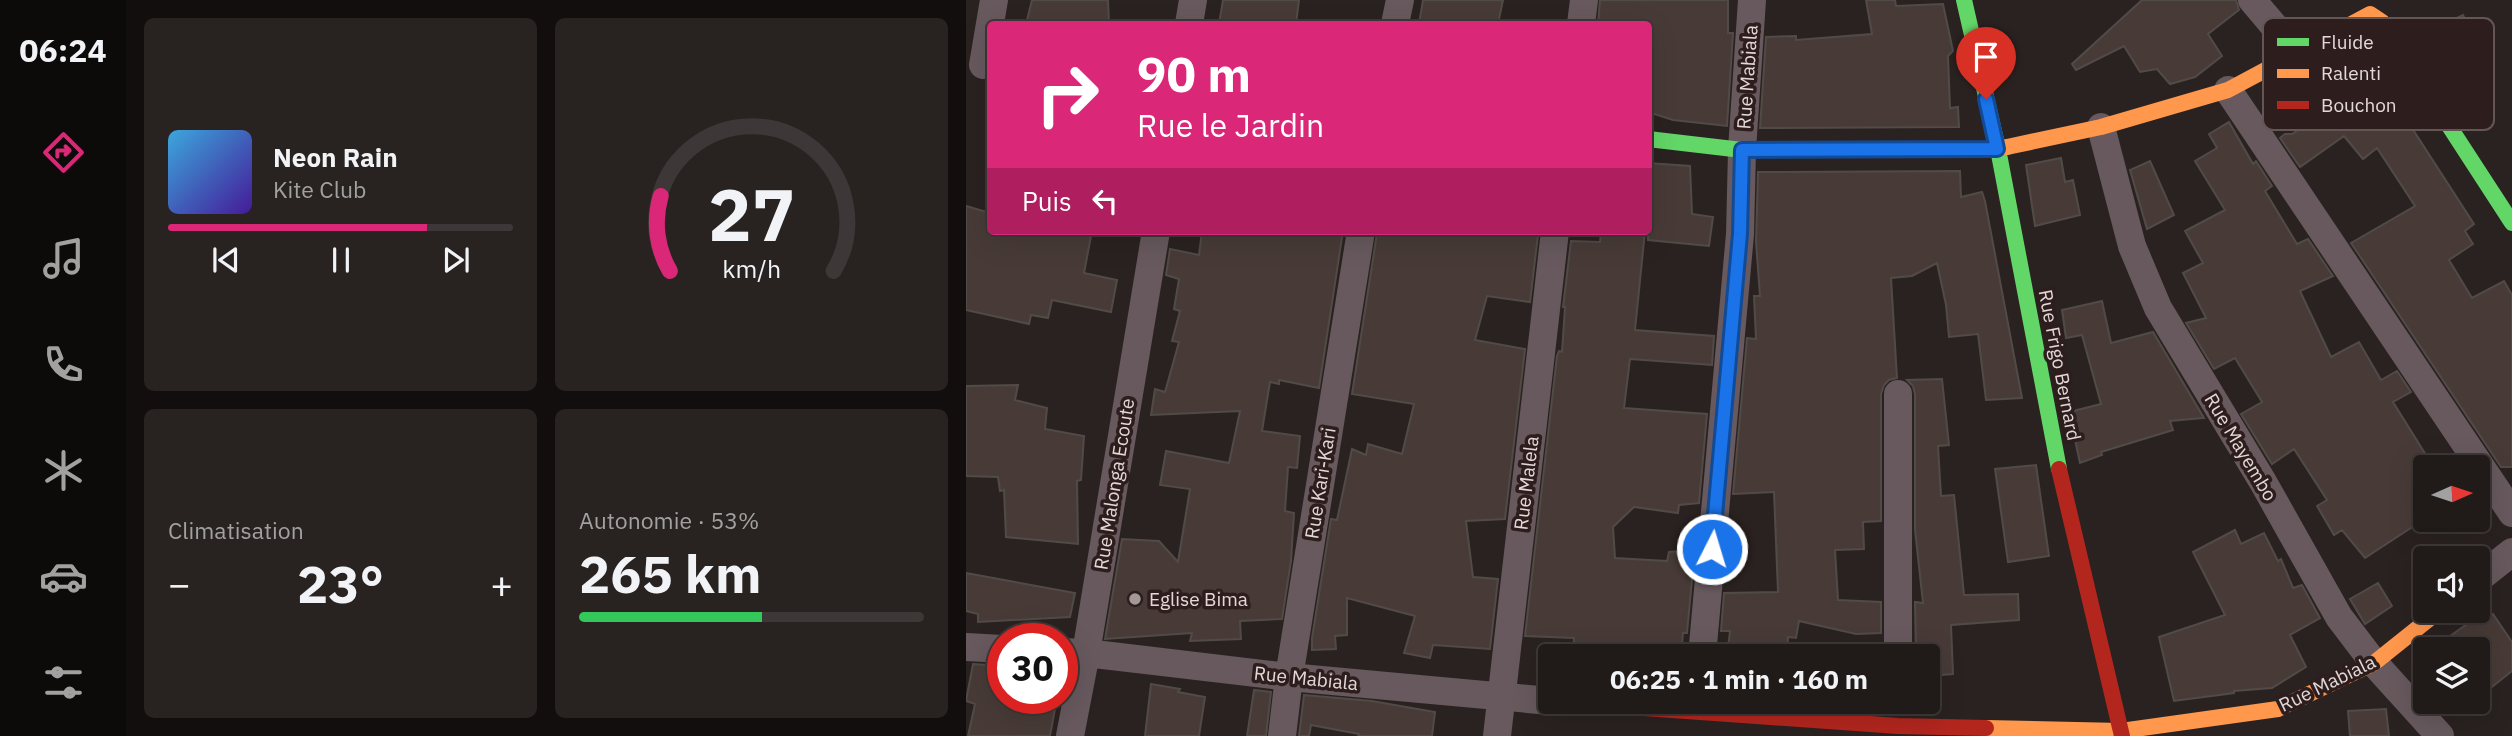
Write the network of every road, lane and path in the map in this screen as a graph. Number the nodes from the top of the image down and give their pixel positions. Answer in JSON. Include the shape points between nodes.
{"nodes":[{"id":1,"x":994,"y":0,"type":"edge"},
{"id":2,"x":1193,"y":0,"type":"edge"},
{"id":3,"x":1399,"y":0,"type":"edge"},
{"id":4,"x":1584,"y":0,"type":"edge"},
{"id":5,"x":1752,"y":0,"type":"edge"},
{"id":6,"x":1964,"y":0,"type":"edge"},
{"id":7,"x":2252,"y":0,"type":"edge"},
{"id":8,"x":2267,"y":18,"type":"edge"},
{"id":9,"x":2362,"y":18,"type":"edge"},
{"id":10,"x":2379,"y":18,"type":"edge"},
{"id":11,"x":989,"y":21,"type":"edge"},
{"id":12,"x":1190,"y":21,"type":"edge"},
{"id":13,"x":1396,"y":21,"type":"edge"},
{"id":14,"x":1581,"y":21,"type":"edge"},
{"id":15,"x":987,"y":32,"type":"edge"},
{"id":16,"x":980,"y":65,"type":"edge"},
{"id":17,"x":2263,"y":70,"type":"edge"},
{"id":18,"x":2228,"y":90,"type":"junction"},
{"id":19,"x":2101,"y":127,"type":"junction"},
{"id":20,"x":2452,"y":130,"type":"edge"},
{"id":21,"x":1652,"y":139,"type":"edge"},
{"id":22,"x":1997,"y":149,"type":"junction"},
{"id":23,"x":1742,"y":150,"type":"junction"},
{"id":24,"x":2512,"y":223,"type":"edge"},
{"id":25,"x":1155,"y":235,"type":"edge"},
{"id":26,"x":1360,"y":235,"type":"edge"},
{"id":27,"x":1555,"y":235,"type":"edge"},
{"id":28,"x":1898,"y":394,"type":"dead end"},
{"id":29,"x":2512,"y":513,"type":"edge"},
{"id":30,"x":2512,"y":552,"type":"edge"},
{"id":31,"x":2490,"y":569,"type":"edge"},
{"id":32,"x":2424,"y":623,"type":"edge"},
{"id":33,"x":1078,"y":631,"type":"edge"},
{"id":34,"x":1703,"y":644,"type":"edge"},
{"id":35,"x":1898,"y":644,"type":"edge"},
{"id":36,"x":966,"y":647,"type":"edge"},
{"id":37,"x":987,"y":648,"type":"edge"},
{"id":38,"x":1078,"y":652,"type":"edge"},
{"id":39,"x":2374,"y":663,"type":"junction"},
{"id":40,"x":1289,"y":677,"type":"junction"},
{"id":41,"x":1501,"y":696,"type":"junction"},
{"id":42,"x":1538,"y":700,"type":"edge"},
{"id":43,"x":1071,"y":714,"type":"edge"},
{"id":44,"x":1669,"y":714,"type":"edge"},
{"id":45,"x":1898,"y":714,"type":"edge"},
{"id":46,"x":1696,"y":717,"type":"edge"},
{"id":47,"x":2122,"y":733,"type":"edge"},
{"id":48,"x":1070,"y":736,"type":"edge"},
{"id":49,"x":1282,"y":736,"type":"edge"},
{"id":50,"x":1497,"y":736,"type":"edge"},
{"id":51,"x":2440,"y":736,"type":"edge"}],
"edges":[{"from":1,"to":11,"type":"street"},
{"from":2,"to":12,"type":"street"},
{"from":3,"to":13,"type":"street"},
{"from":4,"to":14,"type":"street"},
{"from":5,"to":23,"type":"street","name":"Rue Mabiala"},
{"from":6,"to":22,"type":"street","name":"Rue Frigo Bernard"},
{"from":7,"to":8,"type":"street"},
{"from":9,"to":10,"type":"street","via":[[2370,14]]},
{"from":15,"to":16,"type":"street"},
{"from":17,"to":18,"type":"street"},
{"from":18,"to":19,"type":"street"},
{"from":18,"to":29,"type":"street"},
{"from":19,"to":22,"type":"street"},
{"from":19,"to":39,"type":"street","name":"Rue Mayembo","via":[[2132,246],[2158,308],[2339,617]]},
{"from":20,"to":24,"type":"street"},
{"from":21,"to":23,"type":"street"},
{"from":22,"to":23,"type":"street"},
{"from":22,"to":47,"type":"street","name":"Rue Frigo Bernard","via":[[2050,429]]},
{"from":23,"to":34,"type":"street","name":"Rue Mabiala","via":[[1740,234]]},
{"from":25,"to":33,"type":"street","name":"Rue Malonga Ecoute"},
{"from":26,"to":40,"type":"street","name":"Rue Kari-Kari"},
{"from":27,"to":41,"type":"street","name":"Rue Malela"},
{"from":28,"to":35,"type":"street"},
{"from":30,"to":31,"type":"street"},
{"from":32,"to":39,"type":"street","name":"Rue Mabiala"},
{"from":36,"to":37,"type":"street"},
{"from":38,"to":40,"type":"street","name":"Rue Mabiala"},
{"from":39,"to":47,"type":"street","name":"Rue Mabiala","via":[[2278,709]]},
{"from":39,"to":51,"type":"street","name":"Rue Mayembo"},
{"from":40,"to":41,"type":"street","name":"Rue Mabiala"},
{"from":40,"to":49,"type":"street","name":"Rue Kari-Kari"},
{"from":41,"to":42,"type":"street","name":"Rue Mabiala"},
{"from":41,"to":50,"type":"street","name":"Rue Malela"},
{"from":43,"to":48,"type":"street","name":"Rue Malonga Ecoute"},
{"from":44,"to":46,"type":"street","name":"Rue Mabiala"},
{"from":45,"to":46,"type":"street","name":"Rue Mabiala"},
{"from":45,"to":47,"type":"street","name":"Rue Mabiala"}]}
